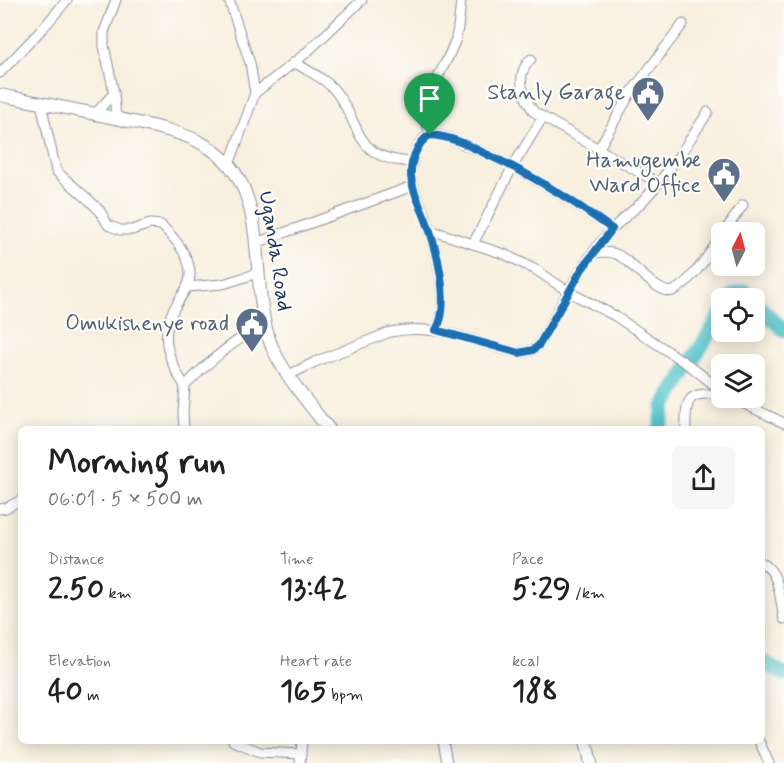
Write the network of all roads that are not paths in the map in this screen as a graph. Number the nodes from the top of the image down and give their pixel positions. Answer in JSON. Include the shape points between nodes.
{"nodes":[{"id":1,"x":67,"y":0,"type":"edge"},
{"id":2,"x":116,"y":0,"type":"edge"},
{"id":3,"x":229,"y":0,"type":"edge"},
{"id":4,"x":461,"y":0,"type":"edge"},
{"id":5,"x":357,"y":1,"type":"edge"},
{"id":6,"x":683,"y":24,"type":"dead end"},
{"id":7,"x":531,"y":59,"type":"dead end"},
{"id":8,"x":294,"y":63,"type":"junction"},
{"id":9,"x":0,"y":73,"type":"edge"},
{"id":10,"x":114,"y":93,"type":"junction"},
{"id":11,"x":255,"y":93,"type":"junction"},
{"id":12,"x":0,"y":95,"type":"edge"},
{"id":13,"x":41,"y":103,"type":"junction"},
{"id":14,"x":708,"y":112,"type":"dead end"},
{"id":15,"x":95,"y":114,"type":"junction"},
{"id":16,"x":543,"y":117,"type":"junction"},
{"id":17,"x":116,"y":118,"type":"junction"},
{"id":18,"x":430,"y":135,"type":"junction"},
{"id":19,"x":599,"y":148,"type":"junction"},
{"id":20,"x":413,"y":162,"type":"junction"},
{"id":21,"x":229,"y":165,"type":"junction"},
{"id":22,"x":513,"y":166,"type":"junction"},
{"id":23,"x":658,"y":183,"type":"junction"},
{"id":24,"x":413,"y":186,"type":"junction"},
{"id":25,"x":743,"y":205,"type":"dead end"},
{"id":26,"x":731,"y":222,"type":"edge"},
{"id":27,"x":612,"y":229,"type":"junction"},
{"id":28,"x":430,"y":230,"type":"junction"},
{"id":29,"x":256,"y":243,"type":"junction"},
{"id":30,"x":473,"y":244,"type":"junction"},
{"id":31,"x":711,"y":250,"type":"edge"},
{"id":32,"x":594,"y":253,"type":"junction"},
{"id":33,"x":258,"y":273,"type":"junction"},
{"id":34,"x":187,"y":287,"type":"junction"},
{"id":35,"x":569,"y":291,"type":"junction"},
{"id":36,"x":265,"y":324,"type":"junction"},
{"id":37,"x":436,"y":330,"type":"junction"},
{"id":38,"x":289,"y":375,"type":"junction"},
{"id":39,"x":711,"y":384,"type":"edge"},
{"id":40,"x":185,"y":386,"type":"junction"},
{"id":41,"x":711,"y":393,"type":"edge"},
{"id":42,"x":753,"y":408,"type":"edge"},
{"id":43,"x":784,"y":423,"type":"edge"},
{"id":44,"x":184,"y":426,"type":"edge"},
{"id":45,"x":327,"y":426,"type":"edge"},
{"id":46,"x":686,"y":426,"type":"edge"},
{"id":47,"x":18,"y":501,"type":"edge"},
{"id":48,"x":0,"y":509,"type":"edge"},
{"id":49,"x":765,"y":565,"type":"edge"},
{"id":50,"x":784,"y":619,"type":"edge"},
{"id":51,"x":240,"y":744,"type":"edge"},
{"id":52,"x":302,"y":744,"type":"edge"},
{"id":53,"x":444,"y":744,"type":"edge"},
{"id":54,"x":587,"y":744,"type":"edge"},
{"id":55,"x":760,"y":744,"type":"edge"},
{"id":56,"x":301,"y":759,"type":"edge"},
{"id":57,"x":447,"y":763,"type":"edge"},
{"id":58,"x":591,"y":763,"type":"edge"},
{"id":59,"x":769,"y":763,"type":"edge"}],
"edges":[{"from":1,"to":9,"type":"street"},
{"from":2,"to":10,"type":"street","via":[[104,33]]},
{"from":3,"to":11,"type":"street","via":[[250,63]]},
{"from":4,"to":18,"type":"street","via":[[455,39],[426,108],[425,123]]},
{"from":5,"to":8,"type":"street"},
{"from":6,"to":19,"type":"street","via":[[630,94]]},
{"from":7,"to":16,"type":"street","via":[[522,69],[522,82],[528,104]]},
{"from":8,"to":11,"type":"street"},
{"from":8,"to":20,"type":"street","via":[[331,86],[361,139],[376,154]]},
{"from":10,"to":15,"type":"street"},
{"from":10,"to":17,"type":"street"},
{"from":11,"to":21,"type":"street"},
{"from":12,"to":13,"type":"main road","name":"Uganda Road"},
{"from":13,"to":15,"type":"main road","name":"Uganda Road"},
{"from":13,"to":34,"type":"street","via":[[56,171],[100,211],[108,225],[120,230],[161,225],[186,258],[190,273]]},
{"from":14,"to":23,"type":"street"},
{"from":15,"to":17,"type":"main road","name":"Uganda Road"},
{"from":16,"to":19,"type":"street"},
{"from":16,"to":22,"type":"street"},
{"from":17,"to":21,"type":"main road","name":"Uganda Road","via":[[193,138]]},
{"from":18,"to":20,"type":"street","via":[[424,138]]},
{"from":18,"to":22,"type":"street","via":[[453,140]]},
{"from":19,"to":23,"type":"street"},
{"from":20,"to":24,"type":"street"},
{"from":21,"to":29,"type":"main road","name":"Uganda Road","via":[[243,186]]},
{"from":22,"to":27,"type":"street"},
{"from":22,"to":30,"type":"street"},
{"from":23,"to":27,"type":"street"},
{"from":24,"to":28,"type":"street"},
{"from":24,"to":29,"type":"street"},
{"from":25,"to":26,"type":"street"},
{"from":27,"to":32,"type":"street"},
{"from":28,"to":30,"type":"street"},
{"from":28,"to":37,"type":"street","via":[[442,293],[442,317]]},
{"from":29,"to":33,"type":"main road","name":"Uganda Road"},
{"from":30,"to":35,"type":"street","via":[[504,254]]},
{"from":31,"to":32,"type":"street","via":[[682,285],[671,291],[642,275],[618,254]]},
{"from":32,"to":35,"type":"street"},
{"from":33,"to":34,"type":"street","via":[[223,284]]},
{"from":33,"to":36,"type":"main road","name":"Uganda Road"},
{"from":34,"to":40,"type":"street","via":[[173,309],[166,338]]},
{"from":35,"to":37,"type":"street","via":[[539,345],[526,353]]},
{"from":35,"to":39,"type":"street","via":[[615,316]]},
{"from":36,"to":38,"type":"main road","name":"Uganda Road"},
{"from":36,"to":40,"type":"street","via":[[235,341]]},
{"from":37,"to":38,"type":"street","via":[[390,332]]},
{"from":38,"to":45,"type":"main road","name":"Uganda Road"},
{"from":40,"to":44,"type":"street"},
{"from":41,"to":46,"type":"street","via":[[690,399]]},
{"from":42,"to":43,"type":"street"},
{"from":47,"to":48,"type":"street"},
{"from":49,"to":50,"type":"street","via":[[773,576]]},
{"from":51,"to":56,"type":"street"},
{"from":52,"to":56,"type":"street"},
{"from":53,"to":57,"type":"street"},
{"from":54,"to":58,"type":"main road"},
{"from":55,"to":59,"type":"street"}]}
